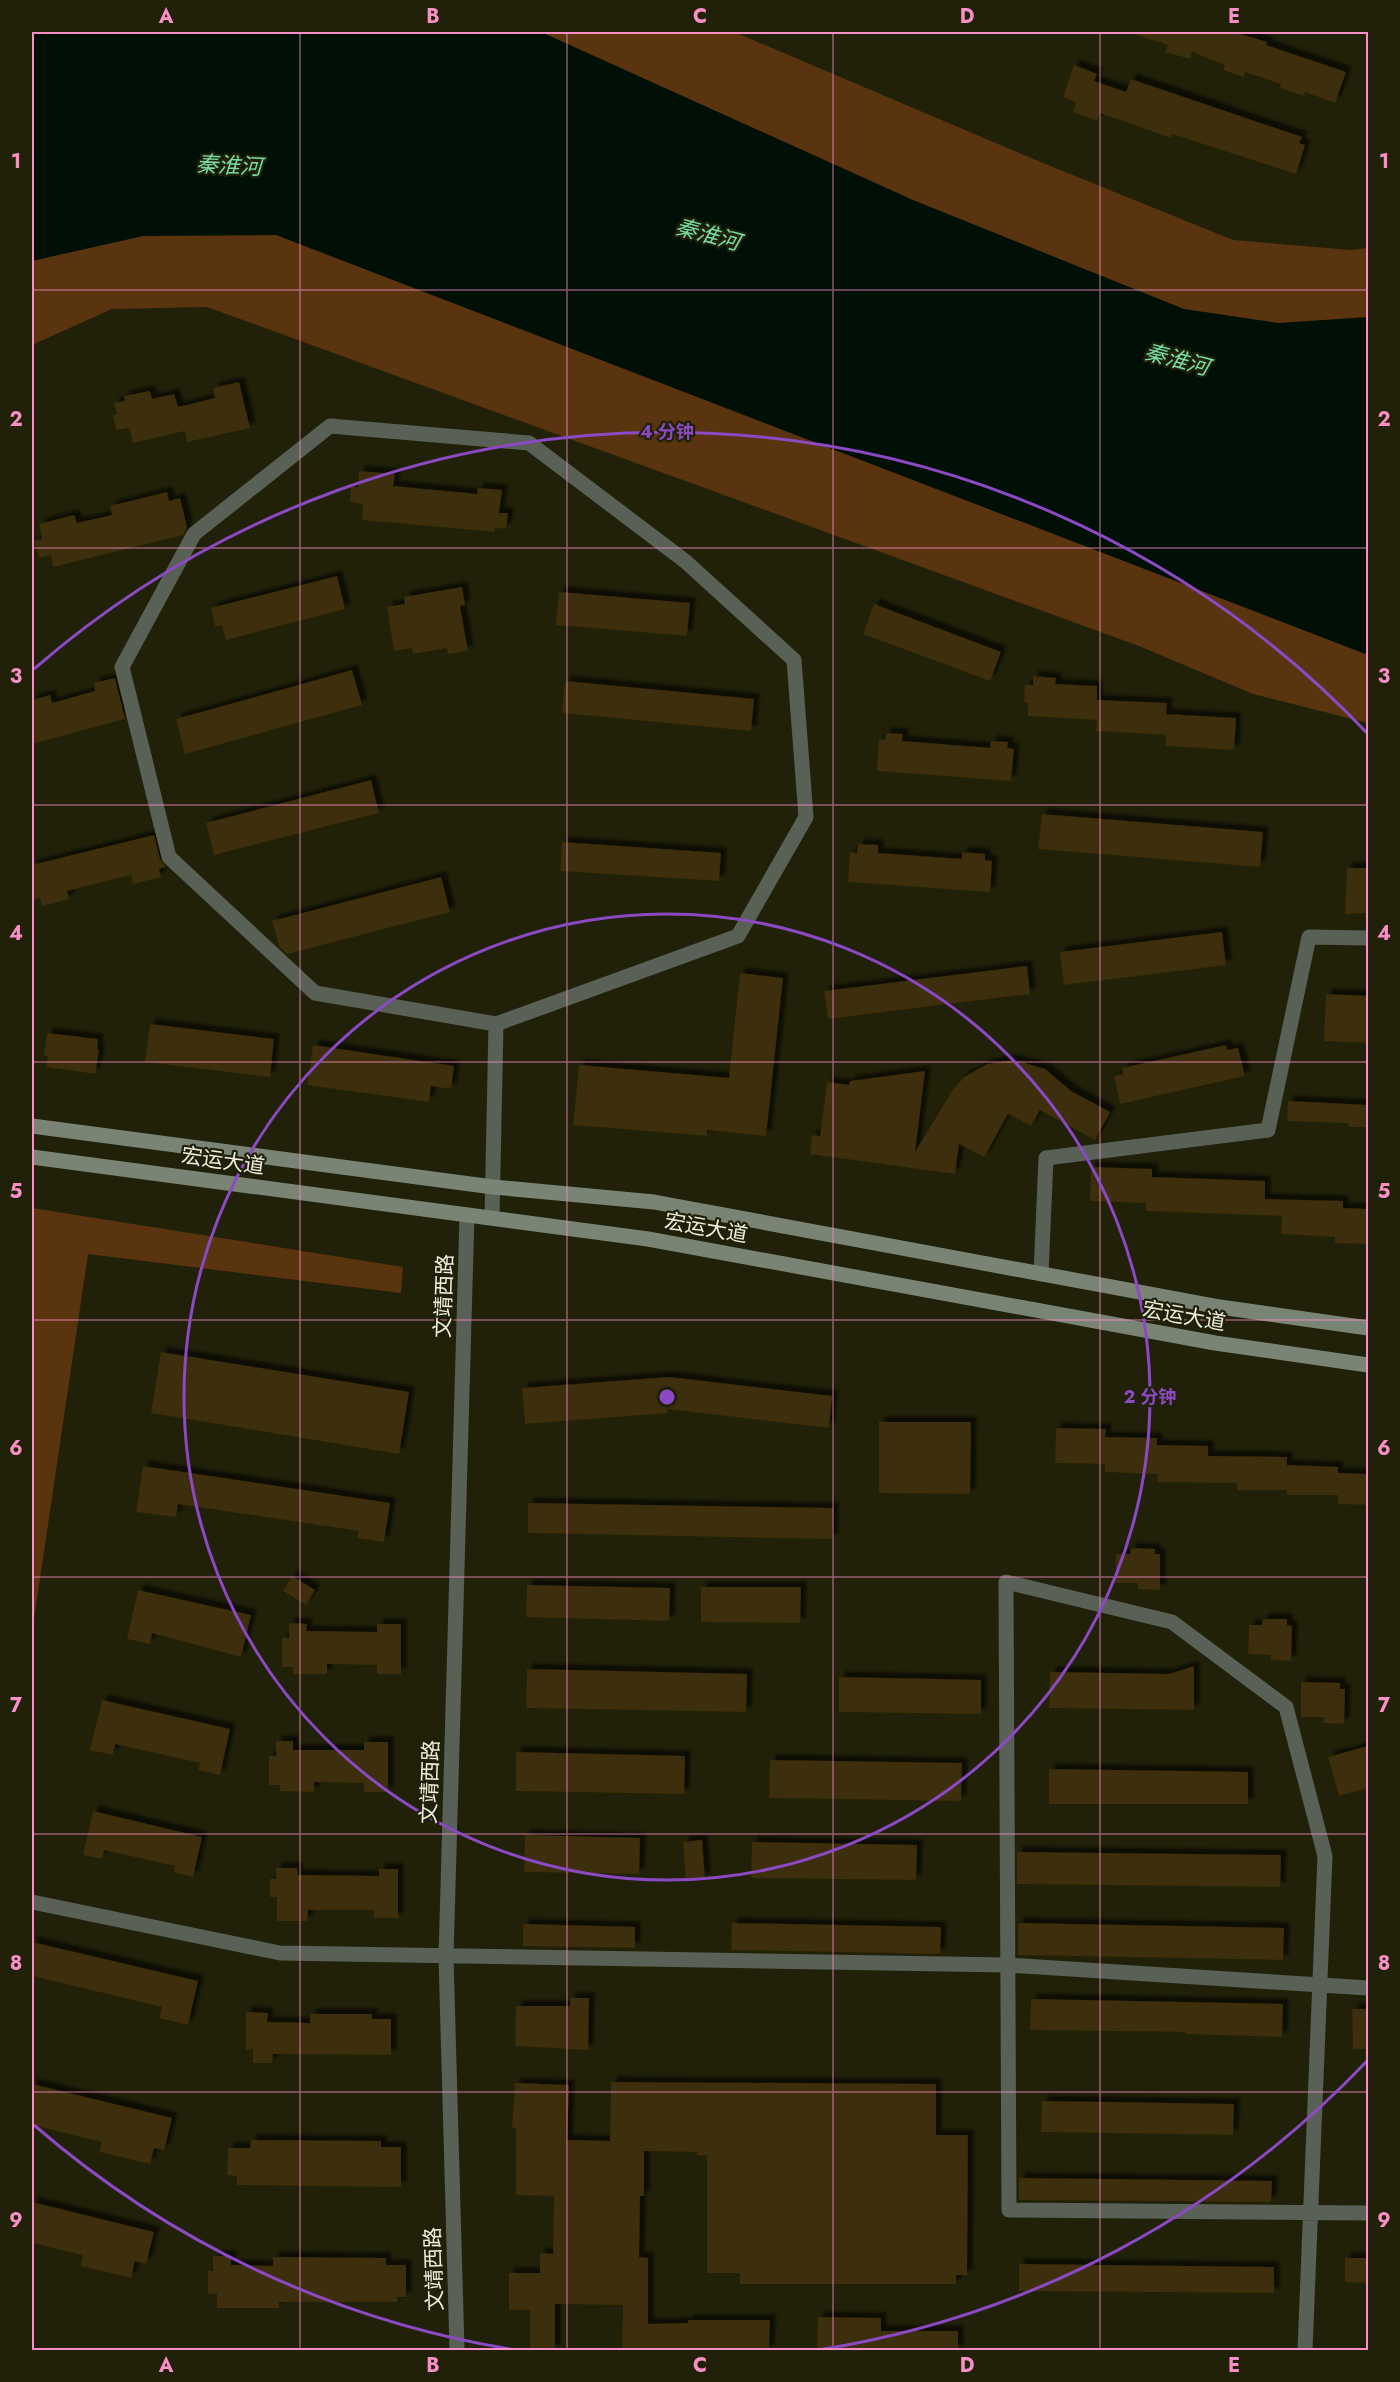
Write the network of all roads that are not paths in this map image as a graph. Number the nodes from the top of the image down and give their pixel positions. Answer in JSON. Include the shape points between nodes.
{"nodes":[{"id":1,"x":1368,"y":938,"type":"edge"},
{"id":2,"x":496,"y":1024,"type":"junction"},
{"id":3,"x":32,"y":1126,"type":"edge"},
{"id":4,"x":32,"y":1157,"type":"edge"},
{"id":5,"x":493,"y":1186,"type":"junction"},
{"id":6,"x":468,"y":1215,"type":"junction"},
{"id":7,"x":492,"y":1218,"type":"junction"},
{"id":8,"x":1041,"y":1274,"type":"junction"},
{"id":9,"x":1368,"y":1328,"type":"edge"},
{"id":10,"x":1368,"y":1365,"type":"edge"},
{"id":11,"x":32,"y":1902,"type":"edge"},
{"id":12,"x":446,"y":1957,"type":"junction"},
{"id":13,"x":1007,"y":1965,"type":"junction"},
{"id":14,"x":1320,"y":1985,"type":"junction"},
{"id":15,"x":1368,"y":1988,"type":"edge"},
{"id":16,"x":1311,"y":2212,"type":"junction"},
{"id":17,"x":1368,"y":2213,"type":"edge"},
{"id":18,"x":457,"y":2350,"type":"edge"},
{"id":19,"x":1305,"y":2350,"type":"edge"}],
"edges":[{"from":1,"to":8,"type":"street","via":[[1309,937],[1269,1130],[1046,1158]]},
{"from":2,"to":2,"type":"street","via":[[315,993],[169,857],[122,667],[194,534],[330,426],[529,443],[685,561],[794,660],[806,817],[738,936]]},
{"from":2,"to":5,"type":"street"},
{"from":3,"to":5,"type":"main road","name":"宏运大道"},
{"from":4,"to":6,"type":"main road","name":"宏运大道"},
{"from":5,"to":7,"type":"street"},
{"from":5,"to":8,"type":"main road","name":"宏运大道","via":[[654,1202]]},
{"from":6,"to":7,"type":"main road","name":"宏运大道"},
{"from":6,"to":12,"type":"street","name":"文靖西路"},
{"from":7,"to":10,"type":"main road","name":"宏运大道","via":[[648,1239],[1215,1343]]},
{"from":8,"to":9,"type":"main road","name":"宏运大道","via":[[1220,1307]]},
{"from":11,"to":12,"type":"street","via":[[280,1953]]},
{"from":12,"to":13,"type":"street"},
{"from":12,"to":18,"type":"street","name":"文靖西路"},
{"from":13,"to":14,"type":"street"},
{"from":13,"to":14,"type":"street","via":[[1006,1582],[1172,1622],[1286,1707],[1325,1856]]},
{"from":13,"to":16,"type":"street","via":[[1009,2210]]},
{"from":14,"to":15,"type":"street"},
{"from":14,"to":16,"type":"street"},
{"from":16,"to":17,"type":"street"},
{"from":16,"to":19,"type":"street"}]}
